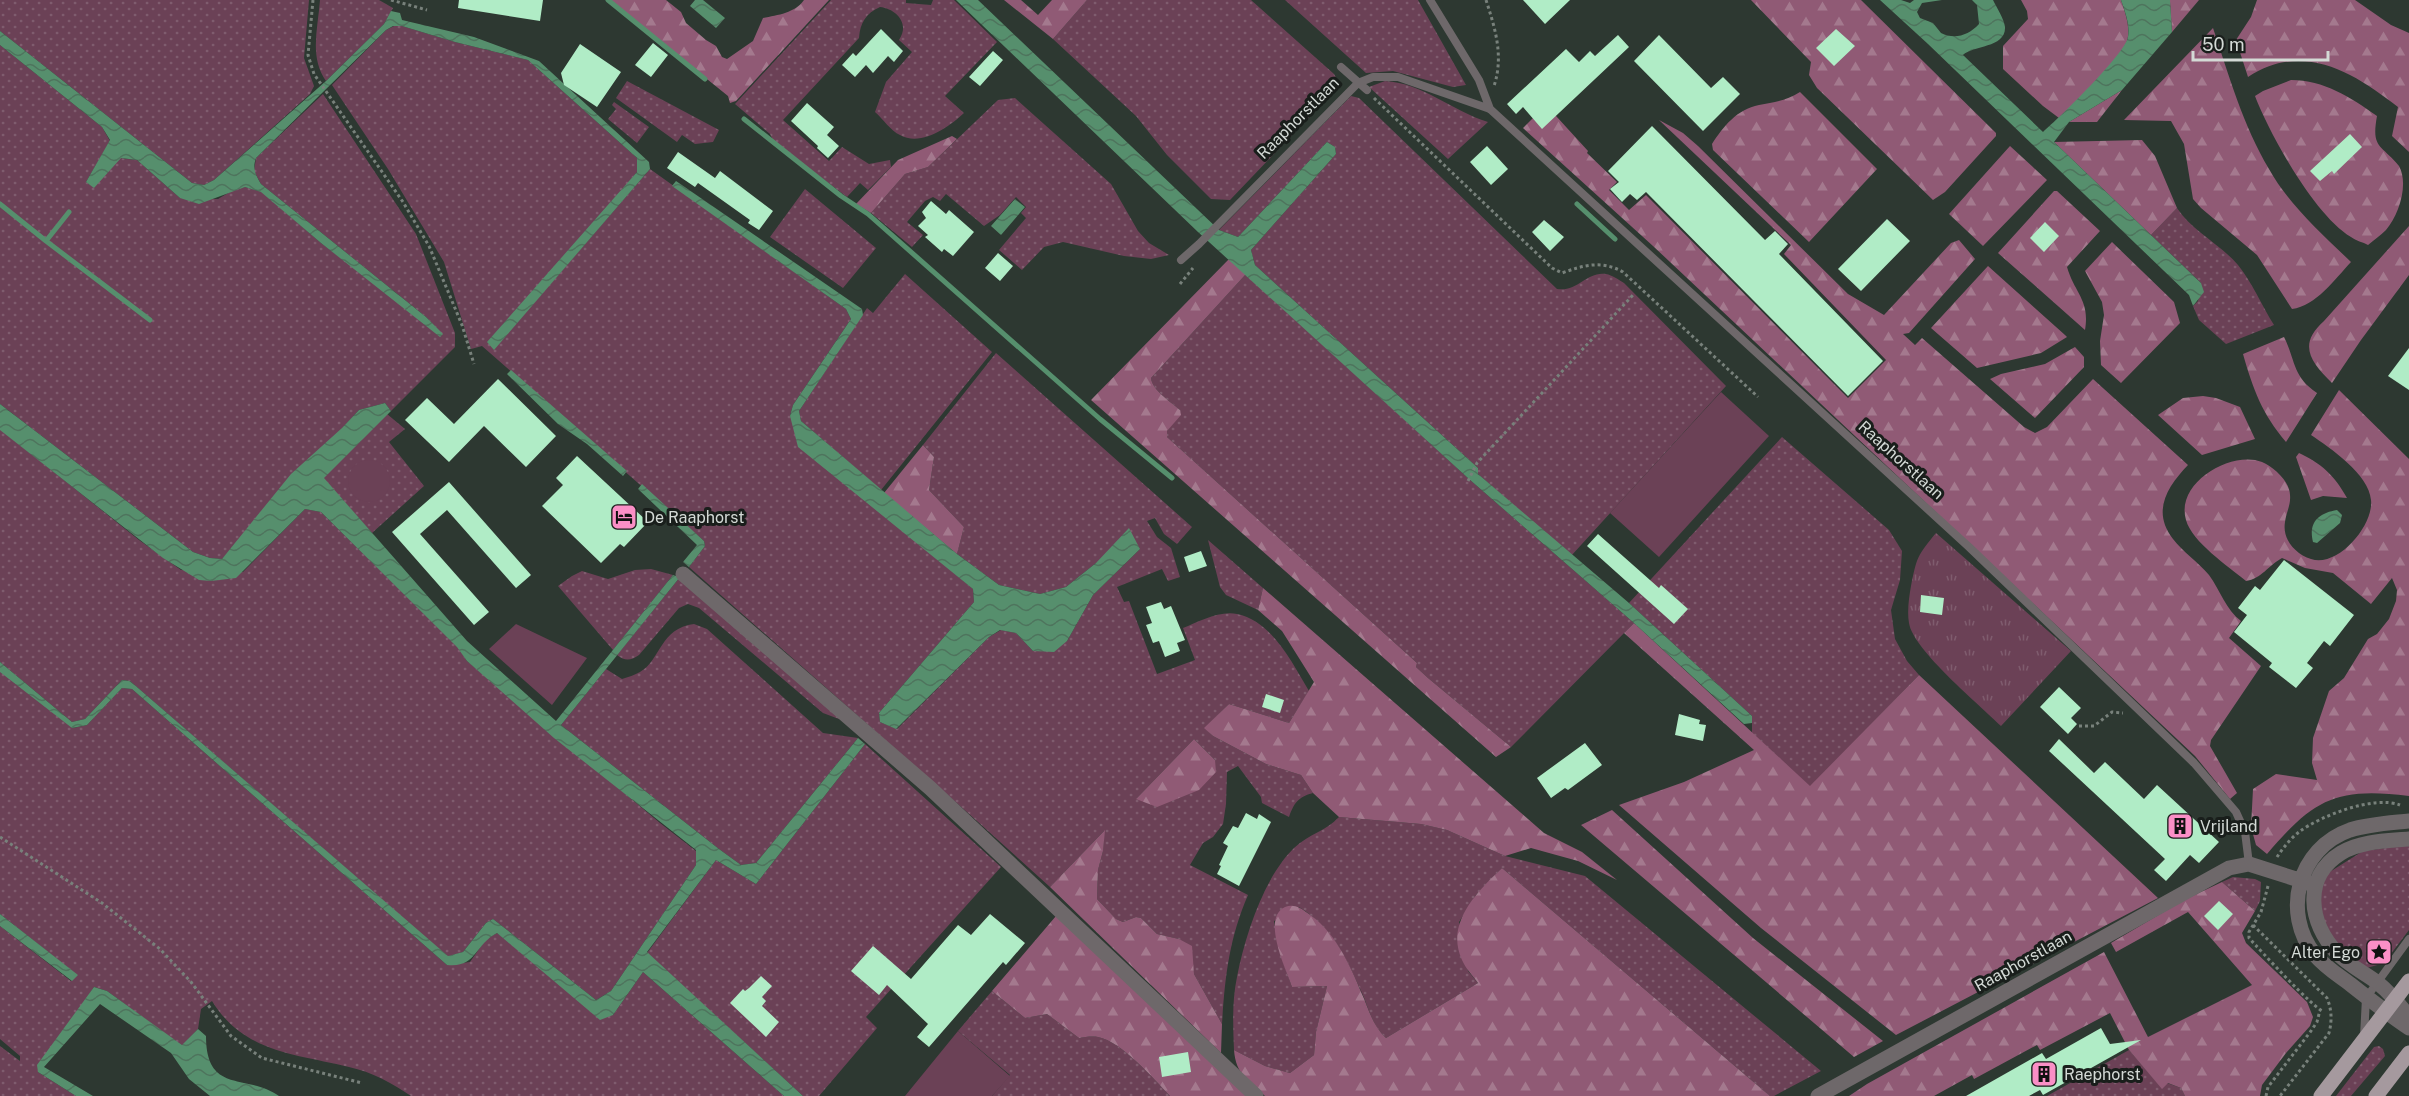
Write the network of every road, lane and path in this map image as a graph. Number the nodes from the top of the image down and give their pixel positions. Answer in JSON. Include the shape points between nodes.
{"nodes":[{"id":1,"x":313,"y":0,"type":"edge"},
{"id":2,"x":391,"y":0,"type":"edge"},
{"id":3,"x":1430,"y":0,"type":"edge"},
{"id":4,"x":1486,"y":0,"type":"edge"},
{"id":5,"x":428,"y":10,"type":"dead end"},
{"id":6,"x":1341,"y":67,"type":"dead end"},
{"id":7,"x":1358,"y":83,"type":"junction"},
{"id":8,"x":1366,"y":90,"type":"joint"},
{"id":9,"x":1493,"y":90,"type":"dead end"},
{"id":10,"x":1490,"y":109,"type":"junction"},
{"id":11,"x":1181,"y":260,"type":"dead end"},
{"id":12,"x":1633,"y":295,"type":"dead end"},
{"id":13,"x":474,"y":364,"type":"dead end"},
{"id":14,"x":1758,"y":397,"type":"dead end"},
{"id":15,"x":1468,"y":481,"type":"dead end"},
{"id":16,"x":683,"y":574,"type":"dead end"},
{"id":17,"x":2130,"y":716,"type":"dead end"},
{"id":18,"x":2079,"y":726,"type":"dead end"},
{"id":19,"x":2409,"y":821,"type":"edge"},
{"id":20,"x":2300,"y":831,"type":"dead end"},
{"id":21,"x":0,"y":837,"type":"edge"},
{"id":22,"x":2409,"y":839,"type":"edge"},
{"id":23,"x":2249,"y":864,"type":"junction"},
{"id":24,"x":2271,"y":871,"type":"junction"},
{"id":25,"x":2300,"y":881,"type":"junction"},
{"id":26,"x":2315,"y":885,"type":"junction"},
{"id":27,"x":2253,"y":925,"type":"junction"},
{"id":28,"x":2409,"y":939,"type":"edge"},
{"id":29,"x":2409,"y":981,"type":"edge"},
{"id":30,"x":2377,"y":982,"type":"junction"},
{"id":31,"x":2366,"y":998,"type":"junction"},
{"id":32,"x":2396,"y":1000,"type":"junction"},
{"id":33,"x":2385,"y":1013,"type":"junction"},
{"id":34,"x":2409,"y":1017,"type":"edge"},
{"id":35,"x":2409,"y":1028,"type":"edge"},
{"id":36,"x":2363,"y":1041,"type":"junction"},
{"id":37,"x":2409,"y":1053,"type":"edge"},
{"id":38,"x":362,"y":1083,"type":"dead end"},
{"id":39,"x":1256,"y":1096,"type":"edge"},
{"id":40,"x":1818,"y":1096,"type":"edge"},
{"id":41,"x":2266,"y":1096,"type":"edge"},
{"id":42,"x":2280,"y":1096,"type":"edge"},
{"id":43,"x":2321,"y":1096,"type":"edge"},
{"id":44,"x":2376,"y":1096,"type":"edge"}],
"edges":[{"from":1,"to":13,"type":"path","via":[[308,56],[314,74],[429,246]]},
{"from":2,"to":5,"type":"path"},
{"from":3,"to":10,"type":"lane","name":"Raaphorstlaan","via":[[1479,80]]},
{"from":4,"to":9,"type":"path","via":[[1497,36],[1498,66]]},
{"from":6,"to":7,"type":"lane"},
{"from":7,"to":8,"type":"lane"},
{"from":7,"to":10,"type":"lane","name":"Raaphorstlaan","via":[[1373,77],[1398,77]]},
{"from":7,"to":11,"type":"lane","name":"Raaphorstlaan"},
{"from":8,"to":14,"type":"path","via":[[1552,268],[1562,273],[1594,264],[1611,265],[1623,272]]},
{"from":10,"to":23,"type":"lane","name":"Raaphorstlaan","via":[[1969,547],[2194,763],[2236,812],[2245,831]]},
{"from":12,"to":15,"type":"path","via":[[1478,463]]},
{"from":16,"to":39,"type":"street","via":[[930,788]]},
{"from":17,"to":18,"type":"path","via":[[2112,712],[2094,726]]},
{"from":19,"to":25,"type":"street","via":[[2348,831],[2321,849]]},
{"from":20,"to":24,"type":"path","via":[[2277,856]]},
{"from":21,"to":38,"type":"path","via":[[102,903],[160,949],[191,982],[231,1036],[262,1058]]},
{"from":22,"to":26,"type":"street","via":[[2366,843],[2341,853]]},
{"from":23,"to":24,"type":"street"},
{"from":23,"to":40,"type":"street","name":"Raaphorstlaan","via":[[2229,868]]},
{"from":24,"to":25,"type":"street"},
{"from":24,"to":27,"type":"path","via":[[2265,902]]},
{"from":25,"to":26,"type":"street"},
{"from":25,"to":31,"type":"street","via":[[2296,905],[2305,940],[2328,968]]},
{"from":26,"to":30,"type":"street","via":[[2313,900],[2323,934],[2338,953]]},
{"from":27,"to":41,"type":"path","via":[[2249,938],[2322,1011],[2311,1032],[2268,1087]]},
{"from":27,"to":42,"type":"path","via":[[2330,1005],[2329,1033]]},
{"from":28,"to":30,"type":"lane"},
{"from":29,"to":32,"type":"main road"},
{"from":30,"to":31,"type":"lane"},
{"from":30,"to":32,"type":"street"},
{"from":31,"to":33,"type":"street"},
{"from":31,"to":36,"type":"lane"},
{"from":32,"to":33,"type":"main road"},
{"from":32,"to":34,"type":"street"},
{"from":33,"to":35,"type":"street"},
{"from":33,"to":36,"type":"main road"},
{"from":36,"to":43,"type":"main road"},
{"from":37,"to":44,"type":"main road"}]}
